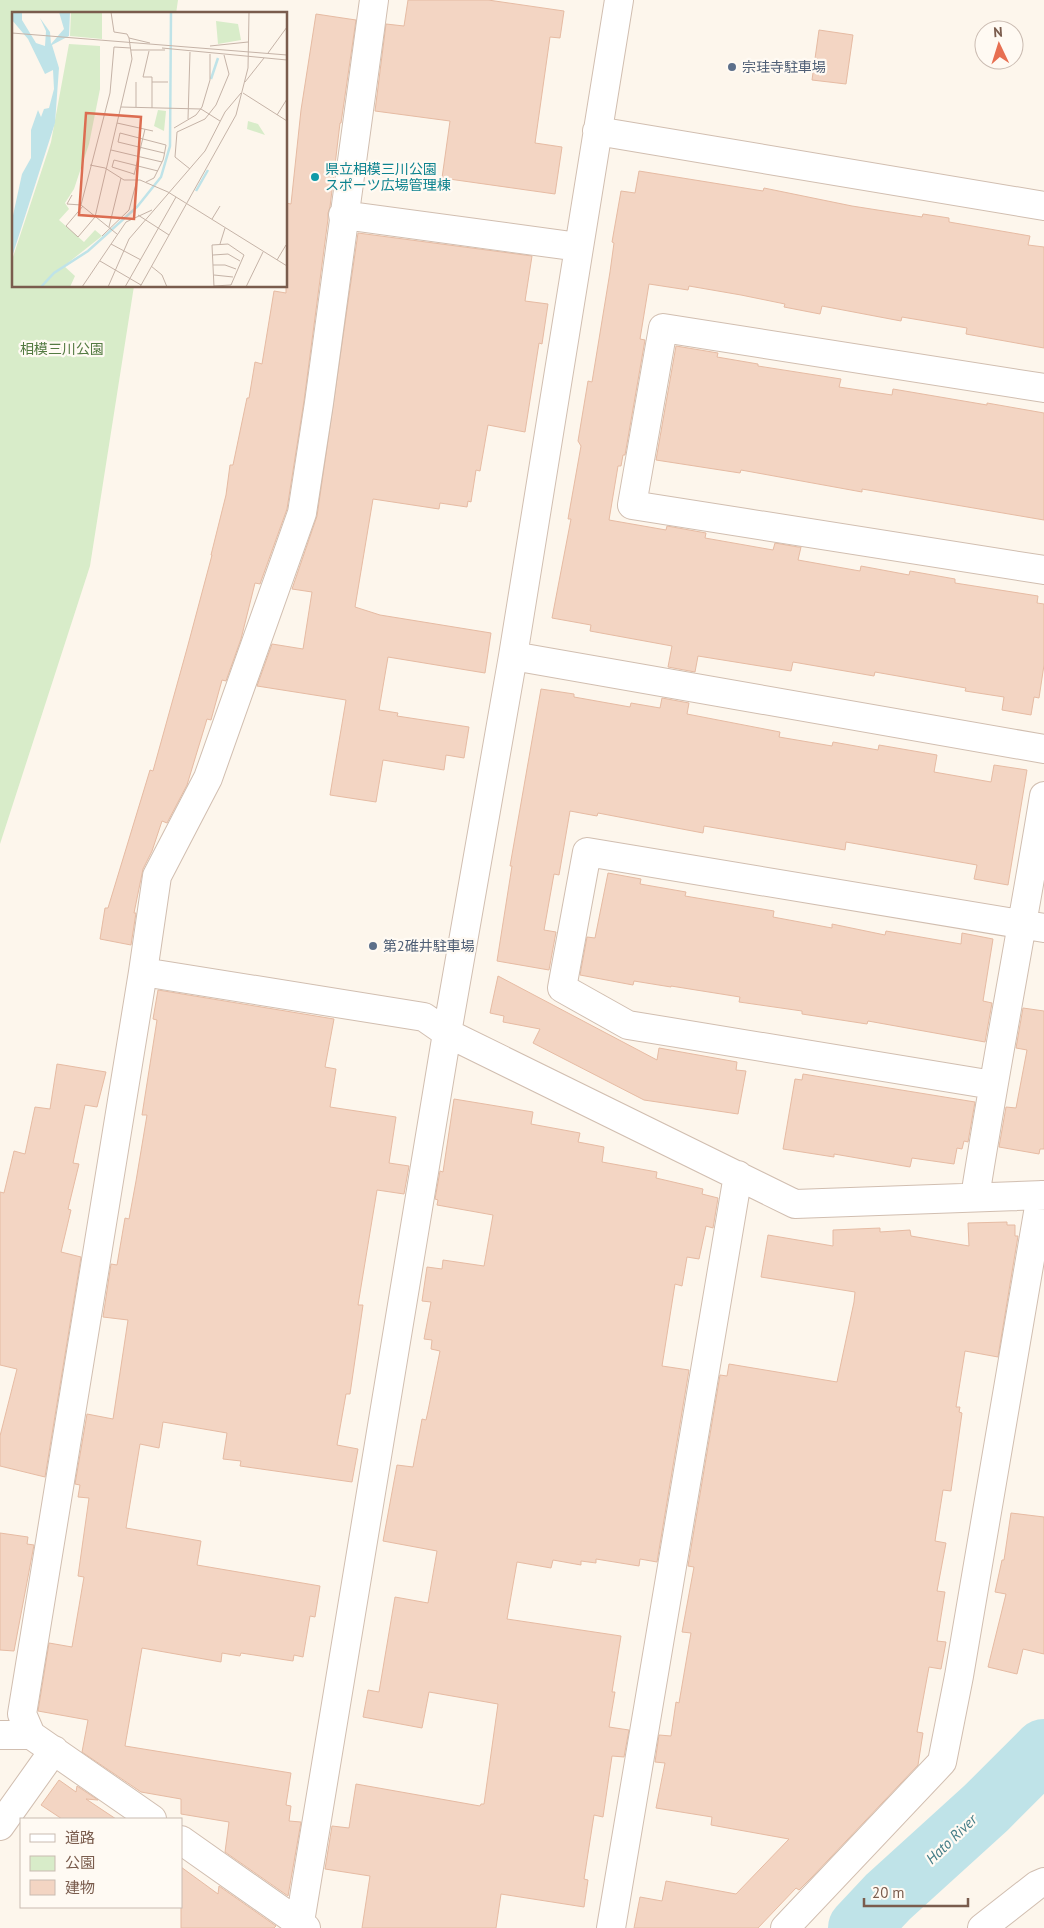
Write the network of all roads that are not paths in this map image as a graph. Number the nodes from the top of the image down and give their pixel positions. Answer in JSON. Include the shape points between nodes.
{"nodes":[{"id":1,"x":374,"y":0,"type":"edge"},
{"id":2,"x":619,"y":0,"type":"edge"},
{"id":3,"x":598,"y":132,"type":"junction"},
{"id":4,"x":1044,"y":206,"type":"edge"},
{"id":5,"x":343,"y":215,"type":"junction"},
{"id":6,"x":578,"y":247,"type":"junction"},
{"id":7,"x":1044,"y":388,"type":"edge"},
{"id":8,"x":1044,"y":570,"type":"edge"},
{"id":9,"x":513,"y":656,"type":"junction"},
{"id":10,"x":1044,"y":749,"type":"edge"},
{"id":11,"x":1044,"y":796,"type":"edge"},
{"id":12,"x":1034,"y":927,"type":"edge"},
{"id":13,"x":144,"y":972,"type":"junction"},
{"id":14,"x":448,"y":1032,"type":"junction"},
{"id":15,"x":993,"y":1085,"type":"junction"},
{"id":16,"x":738,"y":1174,"type":"junction"},
{"id":17,"x":1043,"y":1195,"type":"edge"},
{"id":18,"x":975,"y":1197,"type":"junction"},
{"id":19,"x":0,"y":1735,"type":"edge"},
{"id":20,"x":31,"y":1735,"type":"junction"},
{"id":21,"x":54,"y":1750,"type":"junction"},
{"id":22,"x":151,"y":1818,"type":"edge"},
{"id":23,"x":0,"y":1826,"type":"edge"},
{"id":24,"x":182,"y":1841,"type":"edge"},
{"id":25,"x":1044,"y":1882,"type":"edge"},
{"id":26,"x":302,"y":1926,"type":"edge"},
{"id":27,"x":611,"y":1928,"type":"edge"},
{"id":28,"x":785,"y":1928,"type":"edge"},
{"id":29,"x":982,"y":1928,"type":"edge"}],
"edges":[{"from":1,"to":5,"type":"street"},
{"from":2,"to":3,"type":"street"},
{"from":3,"to":4,"type":"street"},
{"from":3,"to":6,"type":"street"},
{"from":5,"to":6,"type":"street"},
{"from":5,"to":13,"type":"street","via":[[302,513],[208,778],[157,876]]},
{"from":6,"to":9,"type":"street"},
{"from":7,"to":8,"type":"street","via":[[663,328],[632,505]]},
{"from":9,"to":10,"type":"street"},
{"from":9,"to":14,"type":"street"},
{"from":11,"to":12,"type":"street"},
{"from":12,"to":15,"type":"street"},
{"from":12,"to":15,"type":"street","via":[[587,852],[562,988],[628,1024]]},
{"from":13,"to":14,"type":"street","via":[[424,1017]]},
{"from":13,"to":20,"type":"street","via":[[22,1714]]},
{"from":14,"to":16,"type":"street"},
{"from":14,"to":26,"type":"street"},
{"from":15,"to":18,"type":"street"},
{"from":16,"to":18,"type":"street","via":[[795,1204]]},
{"from":16,"to":27,"type":"street"},
{"from":17,"to":18,"type":"street"},
{"from":17,"to":28,"type":"street","via":[[942,1762]]},
{"from":19,"to":20,"type":"street"},
{"from":20,"to":21,"type":"street"},
{"from":21,"to":22,"type":"street"},
{"from":21,"to":23,"type":"street"},
{"from":24,"to":26,"type":"street"},
{"from":25,"to":29,"type":"street"}]}
